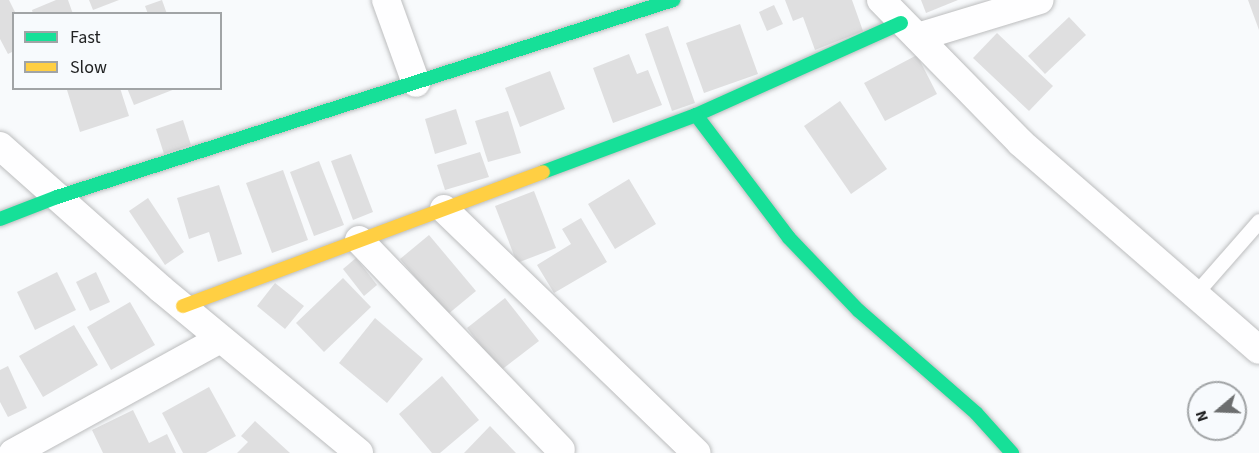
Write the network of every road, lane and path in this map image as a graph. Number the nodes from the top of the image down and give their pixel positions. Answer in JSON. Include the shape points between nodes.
{"nodes":[{"id":1,"x":386,"y":0,"type":"edge"},
{"id":2,"x":881,"y":0,"type":"edge"},
{"id":3,"x":1040,"y":0,"type":"edge"},
{"id":4,"x":658,"y":2,"type":"edge"},
{"id":5,"x":910,"y":30,"type":"junction"},
{"id":6,"x":416,"y":83,"type":"junction"},
{"id":7,"x":696,"y":115,"type":"junction"},
{"id":8,"x":0,"y":146,"type":"edge"},
{"id":9,"x":57,"y":197,"type":"junction"},
{"id":10,"x":444,"y":208,"type":"junction"},
{"id":11,"x":0,"y":219,"type":"edge"},
{"id":12,"x":1259,"y":221,"type":"edge"},
{"id":13,"x":359,"y":240,"type":"junction"},
{"id":14,"x":1195,"y":294,"type":"junction"},
{"id":15,"x":183,"y":306,"type":"junction"},
{"id":16,"x":220,"y":339,"type":"junction"},
{"id":17,"x":1259,"y":350,"type":"edge"},
{"id":18,"x":561,"y":450,"type":"dead end"},
{"id":19,"x":13,"y":453,"type":"edge"},
{"id":20,"x":359,"y":453,"type":"edge"},
{"id":21,"x":697,"y":453,"type":"edge"},
{"id":22,"x":1012,"y":453,"type":"edge"}],
"edges":[{"from":1,"to":6,"type":"street"},
{"from":2,"to":5,"type":"street"},
{"from":3,"to":5,"type":"street"},
{"from":4,"to":6,"type":"street"},
{"from":5,"to":7,"type":"street"},
{"from":5,"to":14,"type":"street","via":[[1021,143]]},
{"from":6,"to":9,"type":"street"},
{"from":7,"to":10,"type":"street"},
{"from":7,"to":22,"type":"street","via":[[789,238],[866,317],[976,413]]},
{"from":8,"to":9,"type":"street"},
{"from":9,"to":11,"type":"street"},
{"from":9,"to":15,"type":"street"},
{"from":10,"to":13,"type":"street"},
{"from":10,"to":21,"type":"street"},
{"from":12,"to":14,"type":"lane"},
{"from":13,"to":15,"type":"street"},
{"from":13,"to":18,"type":"street"},
{"from":14,"to":17,"type":"street"},
{"from":15,"to":16,"type":"street"},
{"from":16,"to":19,"type":"street"},
{"from":16,"to":20,"type":"street"}]}
